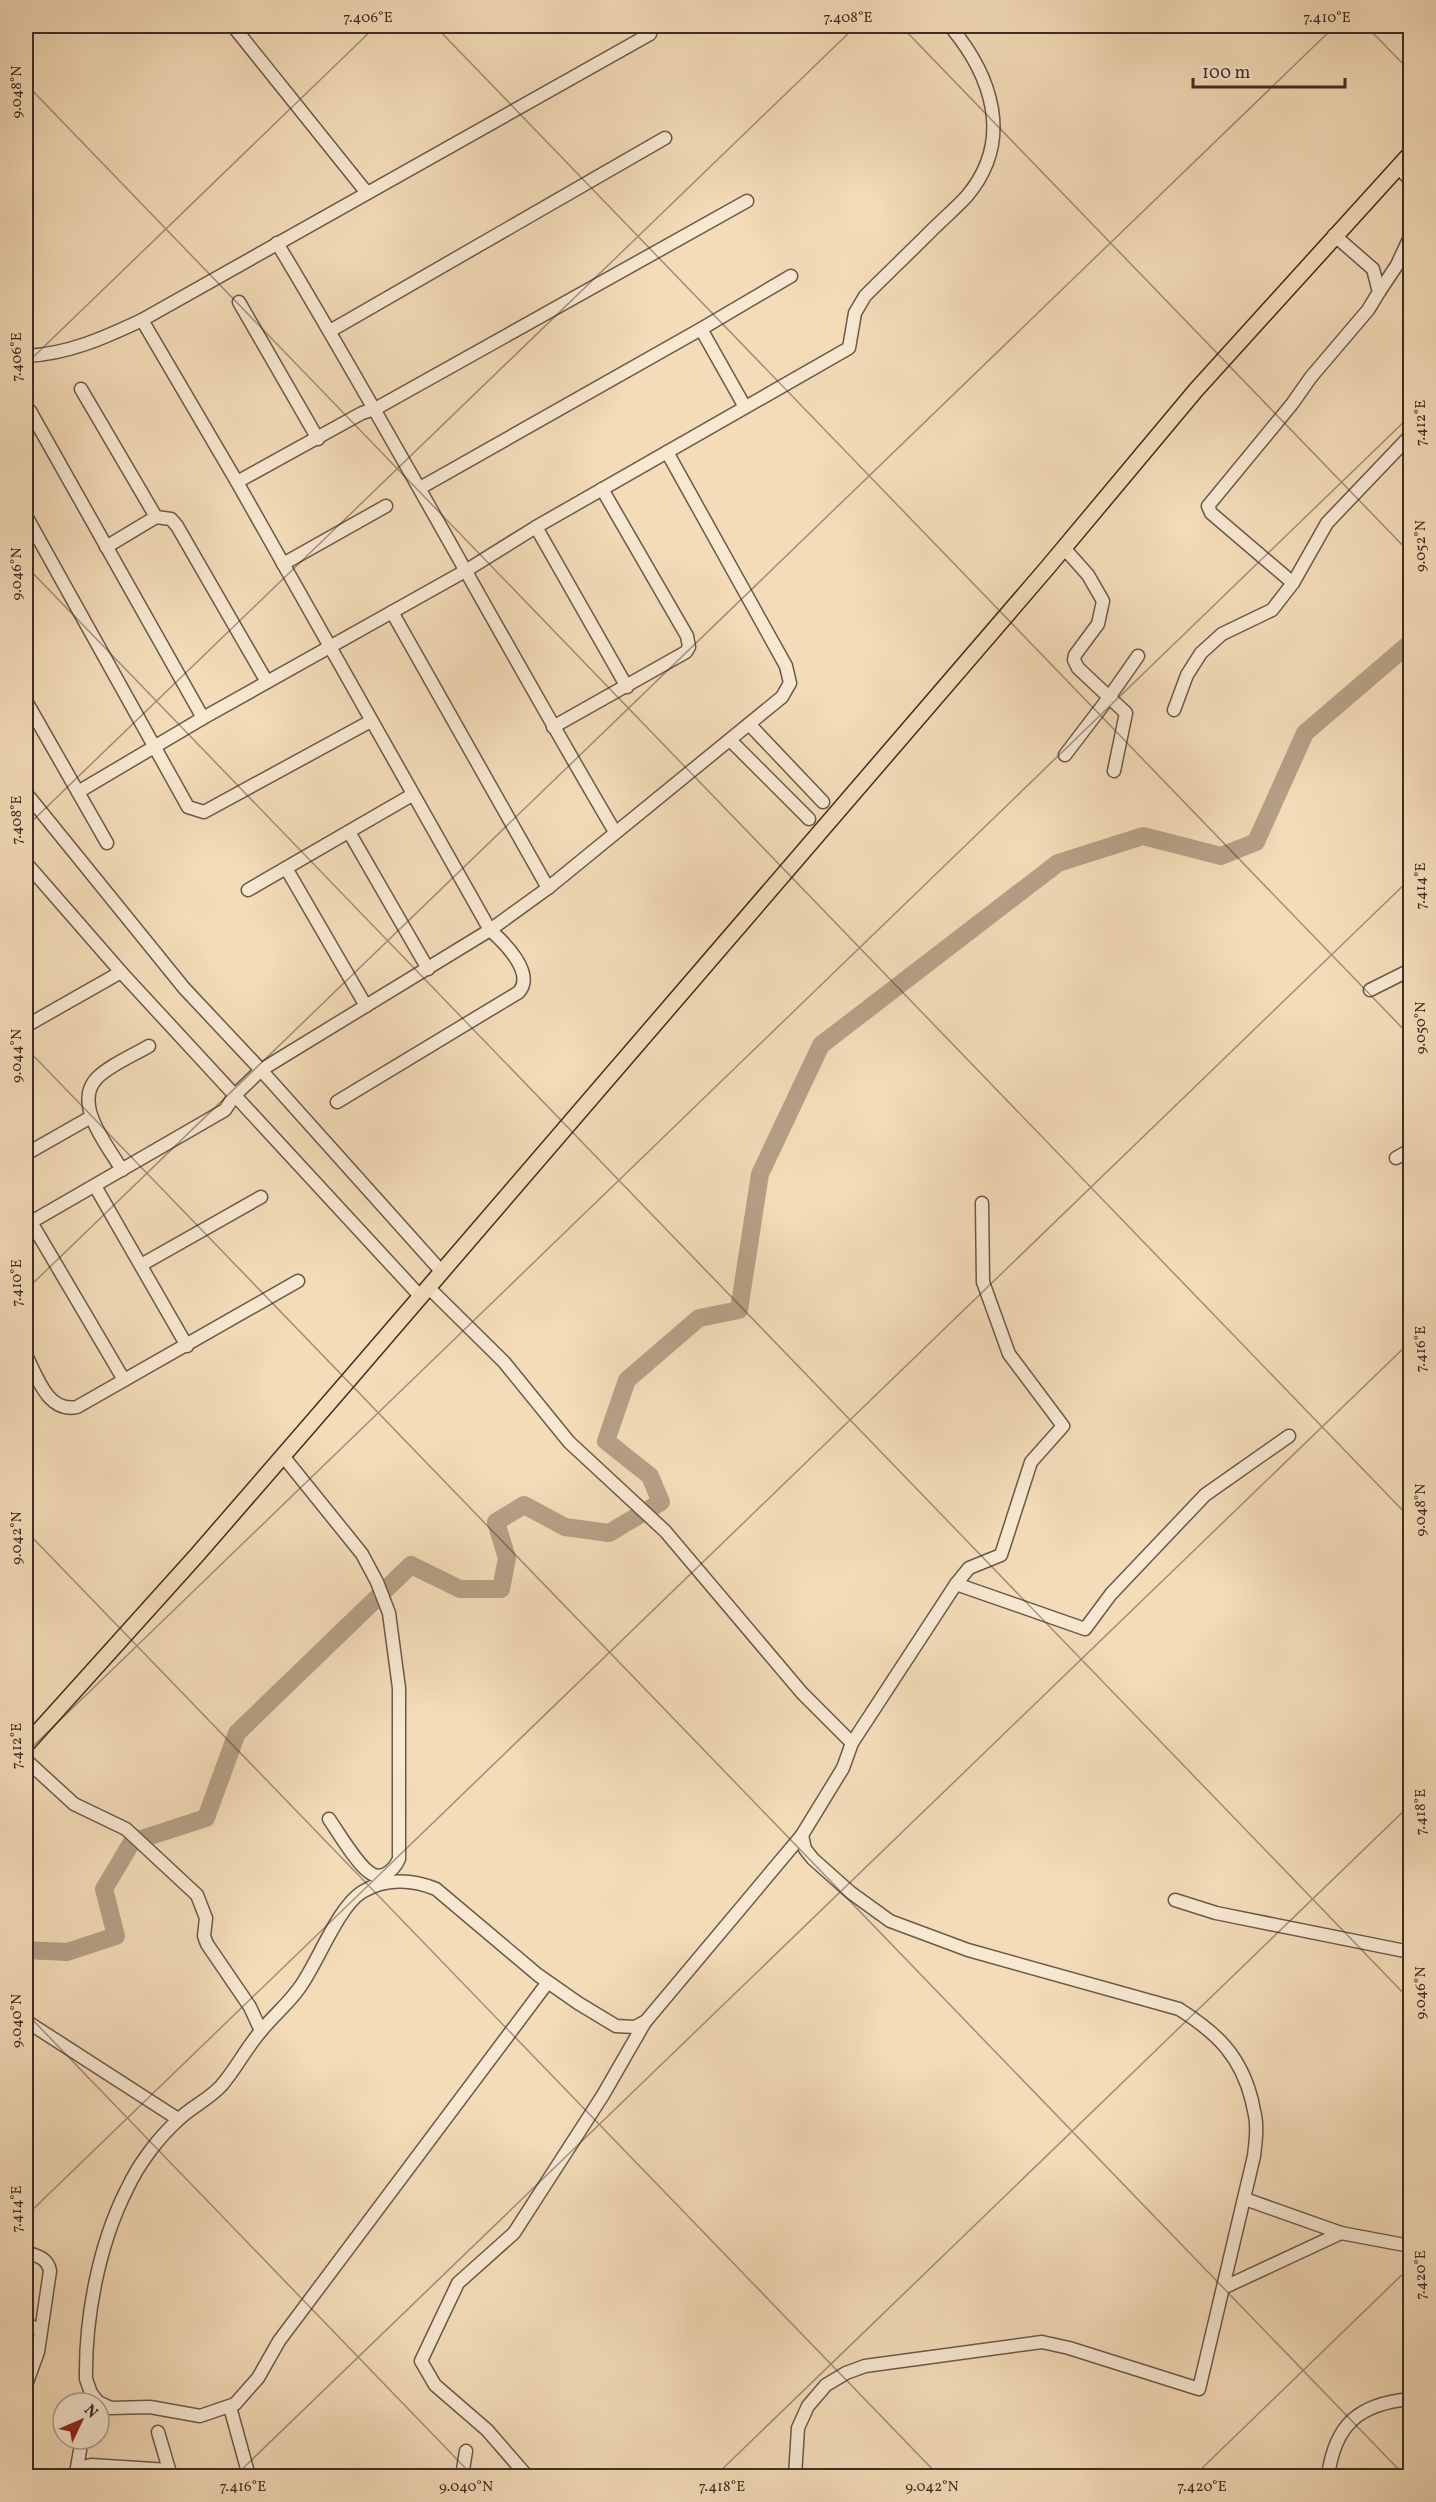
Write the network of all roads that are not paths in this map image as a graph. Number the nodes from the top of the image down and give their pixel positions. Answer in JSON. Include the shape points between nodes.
{"nodes":[{"id":1,"x":233,"y":26,"type":"edge"},
{"id":2,"x":652,"y":26,"type":"edge"},
{"id":3,"x":950,"y":26,"type":"edge"},
{"id":4,"x":665,"y":138,"type":"dead end"},
{"id":5,"x":1410,"y":154,"type":"edge"},
{"id":6,"x":1398,"y":167,"type":"junction"},
{"id":7,"x":1410,"y":180,"type":"edge"},
{"id":8,"x":367,"y":193,"type":"junction"},
{"id":9,"x":747,"y":201,"type":"dead end"},
{"id":10,"x":1334,"y":235,"type":"junction"},
{"id":11,"x":1410,"y":237,"type":"edge"},
{"id":12,"x":277,"y":243,"type":"junction"},
{"id":13,"x":790,"y":276,"type":"dead end"},
{"id":14,"x":1379,"y":292,"type":"junction"},
{"id":15,"x":239,"y":302,"type":"dead end"},
{"id":16,"x":142,"y":320,"type":"junction"},
{"id":17,"x":701,"y":329,"type":"junction"},
{"id":18,"x":330,"y":331,"type":"junction"},
{"id":19,"x":26,"y":356,"type":"edge"},
{"id":20,"x":81,"y":389,"type":"dead end"},
{"id":21,"x":26,"y":407,"type":"edge"},
{"id":22,"x":745,"y":407,"type":"junction"},
{"id":23,"x":375,"y":409,"type":"junction"},
{"id":24,"x":1410,"y":436,"type":"edge"},
{"id":25,"x":318,"y":439,"type":"junction"},
{"id":26,"x":667,"y":452,"type":"junction"},
{"id":27,"x":237,"y":482,"type":"junction"},
{"id":28,"x":420,"y":488,"type":"junction"},
{"id":29,"x":602,"y":489,"type":"junction"},
{"id":30,"x":386,"y":506,"type":"dead end"},
{"id":31,"x":26,"y":516,"type":"edge"},
{"id":32,"x":156,"y":518,"type":"junction"},
{"id":33,"x":536,"y":527,"type":"junction"},
{"id":34,"x":106,"y":547,"type":"junction"},
{"id":35,"x":1064,"y":548,"type":"junction"},
{"id":36,"x":283,"y":564,"type":"junction"},
{"id":37,"x":466,"y":570,"type":"junction"},
{"id":38,"x":1293,"y":583,"type":"junction"},
{"id":39,"x":392,"y":612,"type":"junction"},
{"id":40,"x":330,"y":646,"type":"junction"},
{"id":41,"x":1138,"y":656,"type":"dead end"},
{"id":42,"x":267,"y":682,"type":"junction"},
{"id":43,"x":627,"y":687,"type":"junction"},
{"id":44,"x":1110,"y":696,"type":"junction"},
{"id":45,"x":26,"y":700,"type":"edge"},
{"id":46,"x":1174,"y":710,"type":"dead end"},
{"id":47,"x":203,"y":718,"type":"junction"},
{"id":48,"x":371,"y":721,"type":"junction"},
{"id":49,"x":749,"y":724,"type":"junction"},
{"id":50,"x":554,"y":728,"type":"junction"},
{"id":51,"x":730,"y":740,"type":"junction"},
{"id":52,"x":155,"y":746,"type":"junction"},
{"id":53,"x":1065,"y":755,"type":"dead end"},
{"id":54,"x":1114,"y":771,"type":"dead end"},
{"id":55,"x":78,"y":792,"type":"junction"},
{"id":56,"x":26,"y":793,"type":"edge"},
{"id":57,"x":412,"y":795,"type":"junction"},
{"id":58,"x":823,"y":802,"type":"dead end"},
{"id":59,"x":809,"y":819,"type":"dead end"},
{"id":60,"x":349,"y":832,"type":"junction"},
{"id":61,"x":615,"y":832,"type":"junction"},
{"id":62,"x":107,"y":843,"type":"dead end"},
{"id":63,"x":26,"y":863,"type":"edge"},
{"id":64,"x":286,"y":868,"type":"junction"},
{"id":65,"x":548,"y":888,"type":"junction"},
{"id":66,"x":248,"y":890,"type":"dead end"},
{"id":67,"x":490,"y":930,"type":"junction"},
{"id":68,"x":428,"y":969,"type":"junction"},
{"id":69,"x":1410,"y":970,"type":"edge"},
{"id":70,"x":121,"y":972,"type":"junction"},
{"id":71,"x":1370,"y":990,"type":"dead end"},
{"id":72,"x":366,"y":1006,"type":"junction"},
{"id":73,"x":26,"y":1026,"type":"edge"},
{"id":74,"x":149,"y":1046,"type":"dead end"},
{"id":75,"x":261,"y":1070,"type":"junction"},
{"id":76,"x":234,"y":1096,"type":"junction"},
{"id":77,"x":337,"y":1102,"type":"dead end"},
{"id":78,"x":91,"y":1117,"type":"junction"},
{"id":79,"x":1410,"y":1150,"type":"edge"},
{"id":80,"x":26,"y":1154,"type":"edge"},
{"id":81,"x":1396,"y":1158,"type":"dead end"},
{"id":82,"x":122,"y":1170,"type":"junction"},
{"id":83,"x":95,"y":1186,"type":"junction"},
{"id":84,"x":261,"y":1197,"type":"dead end"},
{"id":85,"x":982,"y":1203,"type":"dead end"},
{"id":86,"x":28,"y":1224,"type":"edge"},
{"id":87,"x":141,"y":1264,"type":"junction"},
{"id":88,"x":441,"y":1271,"type":"junction"},
{"id":89,"x":298,"y":1281,"type":"dead end"},
{"id":90,"x":424,"y":1292,"type":"junction"},
{"id":91,"x":187,"y":1346,"type":"junction"},
{"id":92,"x":26,"y":1355,"type":"edge"},
{"id":93,"x":124,"y":1380,"type":"junction"},
{"id":94,"x":1289,"y":1436,"type":"dead end"},
{"id":95,"x":283,"y":1456,"type":"junction"},
{"id":96,"x":956,"y":1584,"type":"junction"},
{"id":97,"x":852,"y":1743,"type":"junction"},
{"id":98,"x":26,"y":1745,"type":"edge"},
{"id":99,"x":26,"y":1760,"type":"edge"},
{"id":100,"x":329,"y":1819,"type":"dead end"},
{"id":101,"x":802,"y":1835,"type":"junction"},
{"id":102,"x":1175,"y":1900,"type":"dead end"},
{"id":103,"x":1410,"y":1952,"type":"edge"},
{"id":104,"x":548,"y":1982,"type":"junction"},
{"id":105,"x":26,"y":2021,"type":"edge"},
{"id":106,"x":646,"y":2021,"type":"junction"},
{"id":107,"x":261,"y":2031,"type":"junction"},
{"id":108,"x":178,"y":2119,"type":"junction"},
{"id":109,"x":1245,"y":2199,"type":"junction"},
{"id":110,"x":1341,"y":2233,"type":"junction"},
{"id":111,"x":1410,"y":2246,"type":"edge"},
{"id":112,"x":26,"y":2252,"type":"edge"},
{"id":113,"x":1225,"y":2287,"type":"junction"},
{"id":114,"x":26,"y":2324,"type":"edge"},
{"id":115,"x":40,"y":2330,"type":"junction"},
{"id":116,"x":26,"y":2385,"type":"edge"},
{"id":117,"x":89,"y":2391,"type":"edge"},
{"id":118,"x":1410,"y":2399,"type":"edge"},
{"id":119,"x":230,"y":2407,"type":"junction"},
{"id":120,"x":111,"y":2408,"type":"edge"},
{"id":121,"x":158,"y":2432,"type":"dead end"},
{"id":122,"x":80,"y":2451,"type":"edge"},
{"id":123,"x":466,"y":2451,"type":"dead end"},
{"id":124,"x":130,"y":2472,"type":"edge"},
{"id":125,"x":170,"y":2473,"type":"edge"},
{"id":126,"x":75,"y":2475,"type":"edge"},
{"id":127,"x":249,"y":2476,"type":"edge"},
{"id":128,"x":462,"y":2476,"type":"edge"},
{"id":129,"x":527,"y":2476,"type":"edge"},
{"id":130,"x":795,"y":2476,"type":"edge"},
{"id":131,"x":1328,"y":2476,"type":"edge"}],
"edges":[{"from":1,"to":8,"type":"street"},
{"from":2,"to":8,"type":"street","via":[[650,34]]},
{"from":3,"to":22,"type":"street","via":[[985,77],[993,109],[994,140],[985,168],[968,195],[865,296],[855,313],[849,348]]},
{"from":4,"to":18,"type":"street"},
{"from":5,"to":6,"type":"main road"},
{"from":6,"to":7,"type":"street"},
{"from":6,"to":10,"type":"main road"},
{"from":8,"to":12,"type":"street"},
{"from":9,"to":23,"type":"street"},
{"from":10,"to":14,"type":"street","via":[[1373,269]]},
{"from":10,"to":35,"type":"main road","via":[[1196,390]]},
{"from":11,"to":14,"type":"street"},
{"from":12,"to":16,"type":"street"},
{"from":12,"to":18,"type":"street"},
{"from":13,"to":17,"type":"street"},
{"from":14,"to":38,"type":"street","via":[[1208,506],[1211,513]]},
{"from":15,"to":25,"type":"street"},
{"from":16,"to":19,"type":"street","via":[[85,346]]},
{"from":16,"to":27,"type":"street"},
{"from":17,"to":22,"type":"street"},
{"from":17,"to":28,"type":"street"},
{"from":18,"to":23,"type":"street"},
{"from":20,"to":32,"type":"street"},
{"from":21,"to":34,"type":"street"},
{"from":22,"to":26,"type":"street"},
{"from":23,"to":25,"type":"street"},
{"from":23,"to":28,"type":"street"},
{"from":24,"to":38,"type":"street","via":[[1327,523]]},
{"from":25,"to":27,"type":"street"},
{"from":26,"to":29,"type":"street"},
{"from":26,"to":49,"type":"street","via":[[786,666],[790,683],[782,697]]},
{"from":27,"to":36,"type":"street"},
{"from":28,"to":37,"type":"street"},
{"from":29,"to":33,"type":"street"},
{"from":29,"to":43,"type":"street","via":[[690,641],[686,652]]},
{"from":30,"to":36,"type":"street"},
{"from":31,"to":52,"type":"street"},
{"from":32,"to":34,"type":"street"},
{"from":32,"to":42,"type":"street","via":[[171,519],[177,526]]},
{"from":33,"to":37,"type":"street"},
{"from":33,"to":43,"type":"street"},
{"from":34,"to":47,"type":"street"},
{"from":35,"to":44,"type":"street","via":[[1088,575],[1103,601],[1098,624],[1074,660]]},
{"from":35,"to":88,"type":"main road"},
{"from":36,"to":40,"type":"street"},
{"from":37,"to":39,"type":"street"},
{"from":37,"to":50,"type":"street"},
{"from":38,"to":46,"type":"street","via":[[1272,610],[1222,634],[1202,653],[1187,675]]},
{"from":39,"to":40,"type":"street"},
{"from":39,"to":65,"type":"street"},
{"from":40,"to":42,"type":"street"},
{"from":40,"to":48,"type":"street"},
{"from":41,"to":44,"type":"street"},
{"from":42,"to":47,"type":"street"},
{"from":43,"to":50,"type":"street"},
{"from":44,"to":53,"type":"street"},
{"from":44,"to":54,"type":"street","via":[[1126,713]]},
{"from":45,"to":55,"type":"street"},
{"from":47,"to":52,"type":"street"},
{"from":48,"to":52,"type":"street","via":[[204,812],[188,807]]},
{"from":48,"to":57,"type":"street"},
{"from":49,"to":51,"type":"street"},
{"from":49,"to":58,"type":"street"},
{"from":50,"to":61,"type":"street"},
{"from":51,"to":59,"type":"street"},
{"from":51,"to":61,"type":"street"},
{"from":52,"to":55,"type":"street"},
{"from":55,"to":62,"type":"street"},
{"from":56,"to":75,"type":"street","via":[[184,988]]},
{"from":57,"to":60,"type":"street"},
{"from":57,"to":67,"type":"street"},
{"from":60,"to":64,"type":"street"},
{"from":60,"to":68,"type":"street"},
{"from":61,"to":65,"type":"street"},
{"from":63,"to":70,"type":"street"},
{"from":64,"to":66,"type":"street"},
{"from":64,"to":72,"type":"street"},
{"from":65,"to":67,"type":"street"},
{"from":67,"to":68,"type":"street"},
{"from":67,"to":77,"type":"street","via":[[504,942],[521,969],[525,979],[519,992]]},
{"from":68,"to":72,"type":"street"},
{"from":69,"to":71,"type":"street"},
{"from":70,"to":73,"type":"street"},
{"from":70,"to":76,"type":"street"},
{"from":72,"to":75,"type":"street"},
{"from":74,"to":78,"type":"street","via":[[94,1082],[87,1101]]},
{"from":75,"to":76,"type":"street"},
{"from":75,"to":88,"type":"street"},
{"from":76,"to":82,"type":"street","via":[[225,1110]]},
{"from":76,"to":90,"type":"street"},
{"from":78,"to":80,"type":"street"},
{"from":78,"to":82,"type":"street"},
{"from":79,"to":81,"type":"street"},
{"from":82,"to":83,"type":"street"},
{"from":83,"to":86,"type":"street"},
{"from":83,"to":87,"type":"street"},
{"from":84,"to":87,"type":"street"},
{"from":85,"to":96,"type":"street","via":[[983,1282],[1009,1354],[1063,1426],[1031,1462],[1000,1556],[969,1568]]},
{"from":86,"to":93,"type":"street"},
{"from":87,"to":91,"type":"street"},
{"from":88,"to":90,"type":"main road"},
{"from":89,"to":91,"type":"street"},
{"from":90,"to":95,"type":"main road"},
{"from":90,"to":97,"type":"street","via":[[504,1362],[569,1442],[665,1531],[802,1693]]},
{"from":91,"to":93,"type":"street"},
{"from":92,"to":93,"type":"street","via":[[49,1397],[66,1409],[78,1407]]},
{"from":94,"to":96,"type":"street","via":[[1205,1495],[1111,1594],[1085,1629]]},
{"from":95,"to":98,"type":"main road"},
{"from":95,"to":100,"type":"street","via":[[347,1533],[377,1582],[389,1613],[399,1688],[399,1859],[394,1868],[380,1875],[368,1872]]},
{"from":96,"to":97,"type":"street"},
{"from":97,"to":101,"type":"street","via":[[843,1768]]},
{"from":99,"to":107,"type":"street","via":[[74,1804],[126,1829],[197,1895],[206,1918],[207,1944],[250,2007]]},
{"from":101,"to":106,"type":"street"},
{"from":101,"to":109,"type":"street","via":[[805,1849],[813,1859],[890,1920],[968,1950],[1179,2009],[1203,2024],[1237,2061],[1257,2122]]},
{"from":102,"to":103,"type":"street","via":[[1216,1913]]},
{"from":104,"to":106,"type":"street","via":[[616,2026],[635,2026]]},
{"from":104,"to":107,"type":"street","via":[[436,1889],[420,1882],[381,1883],[360,1893],[344,1911],[309,1975]]},
{"from":104,"to":119,"type":"street","via":[[279,2341],[258,2378]]},
{"from":105,"to":108,"type":"street"},
{"from":106,"to":129,"type":"street","via":[[514,2233],[458,2283],[421,2361],[435,2385],[487,2430]]},
{"from":107,"to":108,"type":"street","via":[[220,2086]]},
{"from":108,"to":117,"type":"street","via":[[135,2174],[113,2221],[94,2287],[86,2364]]},
{"from":109,"to":110,"type":"street"},
{"from":109,"to":113,"type":"street"},
{"from":110,"to":111,"type":"street"},
{"from":110,"to":113,"type":"street"},
{"from":112,"to":115,"type":"street","via":[[49,2264]]},
{"from":113,"to":130,"type":"street","via":[[1199,2389],[1041,2342],[865,2366],[826,2385],[808,2406],[798,2428]]},
{"from":114,"to":115,"type":"street"},
{"from":115,"to":116,"type":"street","via":[[38,2352]]},
{"from":118,"to":131,"type":"street","via":[[1373,2408],[1351,2421],[1337,2438]]},
{"from":119,"to":120,"type":"street","via":[[200,2416],[150,2407]]},
{"from":119,"to":127,"type":"street"},
{"from":121,"to":125,"type":"street"},
{"from":122,"to":126,"type":"street"},
{"from":123,"to":128,"type":"street"},
{"from":124,"to":125,"type":"street"},
{"from":124,"to":126,"type":"street","via":[[91,2465],[82,2467]]}]}
